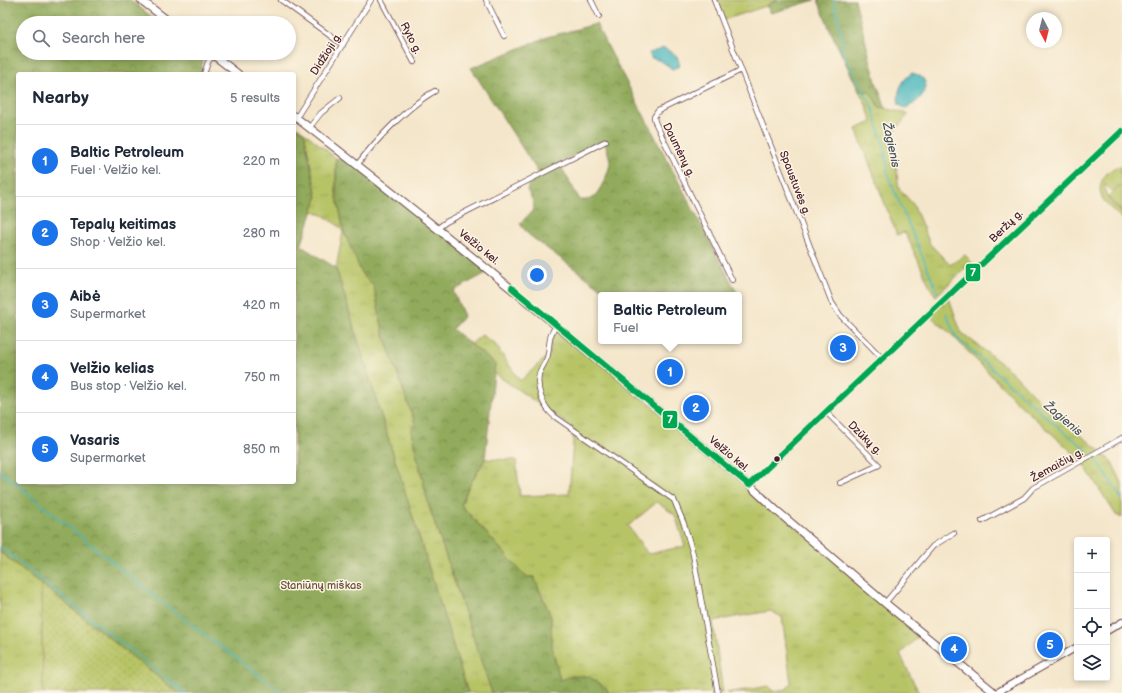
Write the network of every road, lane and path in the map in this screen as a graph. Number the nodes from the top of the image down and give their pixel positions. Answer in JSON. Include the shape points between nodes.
{"nodes":[{"id":1,"x":141,"y":0,"type":"edge"},
{"id":2,"x":281,"y":0,"type":"edge"},
{"id":3,"x":371,"y":0,"type":"edge"},
{"id":4,"x":381,"y":0,"type":"edge"},
{"id":5,"x":486,"y":0,"type":"edge"},
{"id":6,"x":591,"y":0,"type":"edge"},
{"id":7,"x":714,"y":0,"type":"edge"},
{"id":8,"x":163,"y":16,"type":"edge"},
{"id":9,"x":599,"y":16,"type":"dead end"},
{"id":10,"x":504,"y":36,"type":"dead end"},
{"id":11,"x":343,"y":46,"type":"junction"},
{"id":12,"x":209,"y":60,"type":"edge"},
{"id":13,"x":220,"y":60,"type":"edge"},
{"id":14,"x":414,"y":62,"type":"dead end"},
{"id":15,"x":741,"y":70,"type":"junction"},
{"id":16,"x":205,"y":72,"type":"edge"},
{"id":17,"x":235,"y":72,"type":"edge"},
{"id":18,"x":435,"y":91,"type":"dead end"},
{"id":19,"x":340,"y":98,"type":"dead end"},
{"id":20,"x":296,"y":116,"type":"edge"},
{"id":21,"x":296,"y":118,"type":"edge"},
{"id":22,"x":309,"y":128,"type":"junction"},
{"id":23,"x":1122,"y":131,"type":"edge"},
{"id":24,"x":606,"y":141,"type":"dead end"},
{"id":25,"x":357,"y":164,"type":"junction"},
{"id":26,"x":438,"y":228,"type":"junction"},
{"id":27,"x":732,"y":280,"type":"dead end"},
{"id":28,"x":557,"y":326,"type":"junction"},
{"id":29,"x":882,"y":358,"type":"junction"},
{"id":30,"x":826,"y":412,"type":"junction"},
{"id":31,"x":1122,"y":438,"type":"edge"},
{"id":32,"x":840,"y":483,"type":"dead end"},
{"id":33,"x":748,"y":485,"type":"junction"},
{"id":34,"x":982,"y":521,"type":"dead end"},
{"id":35,"x":954,"y":533,"type":"dead end"},
{"id":36,"x":886,"y":603,"type":"junction"},
{"id":37,"x":1122,"y":622,"type":"edge"},
{"id":38,"x":1110,"y":628,"type":"edge"},
{"id":39,"x":1074,"y":649,"type":"edge"},
{"id":40,"x":718,"y":693,"type":"edge"},
{"id":41,"x":996,"y":693,"type":"edge"}],
"edges":[{"from":1,"to":8,"type":"main road"},
{"from":2,"to":11,"type":"street"},
{"from":3,"to":11,"type":"street","name":"Didžioji g."},
{"from":4,"to":14,"type":"street","name":"Ryto g."},
{"from":5,"to":10,"type":"street"},
{"from":6,"to":9,"type":"street"},
{"from":7,"to":15,"type":"street","name":"Spaustuvės g."},
{"from":11,"to":20,"type":"street","name":"Didžioji g."},
{"from":12,"to":16,"type":"street"},
{"from":13,"to":17,"type":"main road"},
{"from":15,"to":27,"type":"street","name":"Daumėnų g.","via":[[658,111],[654,117]]},
{"from":15,"to":29,"type":"street","name":"Spaustuvės g.","via":[[832,303],[840,315]]},
{"from":18,"to":25,"type":"street","via":[[409,110]]},
{"from":19,"to":22,"type":"street","via":[[320,113]]},
{"from":21,"to":22,"type":"main road","name":"Velžio kel."},
{"from":22,"to":25,"type":"main road","name":"Velžio kel."},
{"from":23,"to":29,"type":"main road","name":"Beržų g."},
{"from":24,"to":26,"type":"street"},
{"from":25,"to":26,"type":"main road","name":"Velžio kel."},
{"from":26,"to":28,"type":"main road","name":"Velžio kel."},
{"from":28,"to":33,"type":"main road","name":"Velžio kel."},
{"from":28,"to":40,"type":"street","via":[[552,332],[547,359],[540,374],[539,388],[546,408],[674,500],[693,554]]},
{"from":29,"to":30,"type":"main road","name":"Beržų g."},
{"from":30,"to":32,"type":"street","name":"Dzūkų g.","via":[[878,465]]},
{"from":30,"to":33,"type":"main road","name":"Beržų g."},
{"from":31,"to":34,"type":"street","name":"Žemaičių g.","via":[[1033,488],[1024,498]]},
{"from":33,"to":36,"type":"main road","name":"Velžio kel."},
{"from":35,"to":36,"type":"street","via":[[933,546]]},
{"from":36,"to":41,"type":"main road","name":"Velžio kel."},
{"from":37,"to":38,"type":"main road"},
{"from":39,"to":41,"type":"main road"}]}
